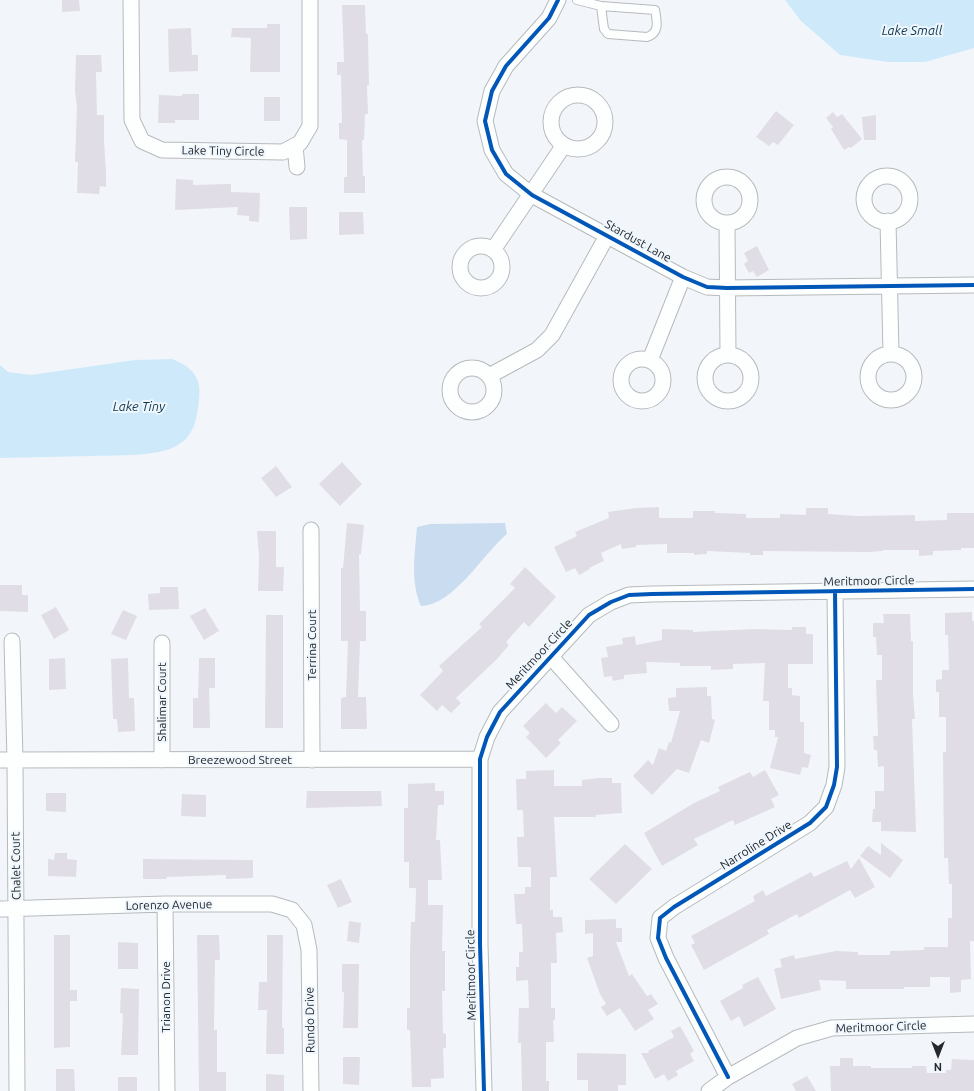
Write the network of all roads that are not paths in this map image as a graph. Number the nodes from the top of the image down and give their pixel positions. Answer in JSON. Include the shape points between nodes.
{"nodes":[{"id":1,"x":131,"y":0,"type":"edge"},
{"id":2,"x":310,"y":0,"type":"edge"},
{"id":3,"x":558,"y":0,"type":"edge"},
{"id":4,"x":577,"y":0,"type":"edge"},
{"id":5,"x":601,"y":6,"type":"junction"},
{"id":6,"x":564,"y":145,"type":"dead end"},
{"id":7,"x":295,"y":146,"type":"junction"},
{"id":8,"x":297,"y":167,"type":"dead end"},
{"id":9,"x":532,"y":195,"type":"junction"},
{"id":10,"x":888,"y":221,"type":"dead end"},
{"id":11,"x":727,"y":223,"type":"dead end"},
{"id":12,"x":607,"y":236,"type":"junction"},
{"id":13,"x":493,"y":250,"type":"dead end"},
{"id":14,"x":683,"y":277,"type":"junction"},
{"id":15,"x":974,"y":285,"type":"edge"},
{"id":16,"x":890,"y":286,"type":"junction"},
{"id":17,"x":727,"y":288,"type":"junction"},
{"id":18,"x":891,"y":353,"type":"dead end"},
{"id":19,"x":728,"y":355,"type":"dead end"},
{"id":20,"x":650,"y":360,"type":"dead end"},
{"id":21,"x":490,"y":376,"type":"dead end"},
{"id":22,"x":311,"y":530,"type":"dead end"},
{"id":23,"x":974,"y":589,"type":"edge"},
{"id":24,"x":835,"y":591,"type":"junction"},
{"id":25,"x":12,"y":641,"type":"dead end"},
{"id":26,"x":162,"y":643,"type":"dead end"},
{"id":27,"x":551,"y":657,"type":"junction"},
{"id":28,"x":612,"y":724,"type":"dead end"},
{"id":29,"x":480,"y":759,"type":"junction"},
{"id":30,"x":8,"y":760,"type":"edge"},
{"id":31,"x":162,"y":760,"type":"junction"},
{"id":32,"x":312,"y":760,"type":"junction"},
{"id":33,"x":165,"y":904,"type":"junction"},
{"id":34,"x":0,"y":909,"type":"edge"},
{"id":35,"x":17,"y":909,"type":"junction"},
{"id":36,"x":309,"y":950,"type":"joint"},
{"id":37,"x":974,"y":1024,"type":"edge"},
{"id":38,"x":728,"y":1077,"type":"junction"},
{"id":39,"x":17,"y":1091,"type":"edge"},
{"id":40,"x":167,"y":1091,"type":"edge"},
{"id":41,"x":311,"y":1091,"type":"edge"},
{"id":42,"x":484,"y":1091,"type":"edge"},
{"id":43,"x":709,"y":1091,"type":"edge"}],
"edges":[{"from":1,"to":7,"type":"street","name":"Lake Tiny Circle","via":[[132,120],[142,141],[162,150],[283,152]]},
{"from":2,"to":7,"type":"street","via":[[310,126],[300,143]]},
{"from":3,"to":9,"type":"street","name":"Stardust Lane","via":[[549,18],[506,66],[492,91],[486,111],[485,121],[492,150],[506,174]]},
{"from":4,"to":5,"type":"lane"},
{"from":5,"to":5,"type":"lane","via":[[655,10],[656,32],[647,37],[608,34],[604,29]]},
{"from":6,"to":9,"type":"street"},
{"from":7,"to":8,"type":"street"},
{"from":9,"to":12,"type":"street","name":"Stardust Lane"},
{"from":9,"to":13,"type":"street"},
{"from":10,"to":16,"type":"street"},
{"from":11,"to":17,"type":"street"},
{"from":12,"to":14,"type":"street","name":"Stardust Lane"},
{"from":12,"to":21,"type":"street","via":[[552,335],[537,350]]},
{"from":14,"to":17,"type":"street","name":"Stardust Lane","via":[[707,287]]},
{"from":14,"to":20,"type":"street"},
{"from":15,"to":16,"type":"street","name":"Stardust Lane"},
{"from":16,"to":17,"type":"street","name":"Stardust Lane"},
{"from":16,"to":18,"type":"street"},
{"from":17,"to":19,"type":"street"},
{"from":22,"to":32,"type":"street","name":"Terrina Court"},
{"from":23,"to":24,"type":"street","name":"Meritmoor Circle"},
{"from":24,"to":27,"type":"street","name":"Meritmoor Circle","via":[[629,595],[589,615]]},
{"from":24,"to":38,"type":"street","name":"Narroline Drive","via":[[837,767],[826,807],[810,823],[660,918],[658,938],[666,958]]},
{"from":25,"to":30,"type":"street","name":"Chalet Court"},
{"from":26,"to":31,"type":"street","name":"Shalimar Court"},
{"from":27,"to":28,"type":"street"},
{"from":27,"to":29,"type":"street","name":"Meritmoor Circle","via":[[500,712],[487,737]]},
{"from":29,"to":32,"type":"street","name":"Breezewood Street"},
{"from":29,"to":42,"type":"street","name":"Meritmoor Circle","via":[[480,944]]},
{"from":30,"to":31,"type":"street","name":"Breezewood Street"},
{"from":30,"to":35,"type":"street","name":"Chalet Court"},
{"from":31,"to":32,"type":"street","name":"Breezewood Street"},
{"from":33,"to":35,"type":"street","name":"Lorenzo Avenue"},
{"from":33,"to":36,"type":"street","name":"Lorenzo Avenue","via":[[272,904],[292,910],[304,925]]},
{"from":33,"to":40,"type":"street","name":"Trianon Drive"},
{"from":34,"to":35,"type":"street","name":"Lorenzo Avenue"},
{"from":35,"to":39,"type":"street","name":"Chalet Court"},
{"from":36,"to":41,"type":"street","name":"Rundo Drive"},
{"from":37,"to":38,"type":"street","name":"Meritmoor Circle","via":[[832,1028],[797,1038]]},
{"from":38,"to":43,"type":"street","name":"Meritmoor Circle"}]}
